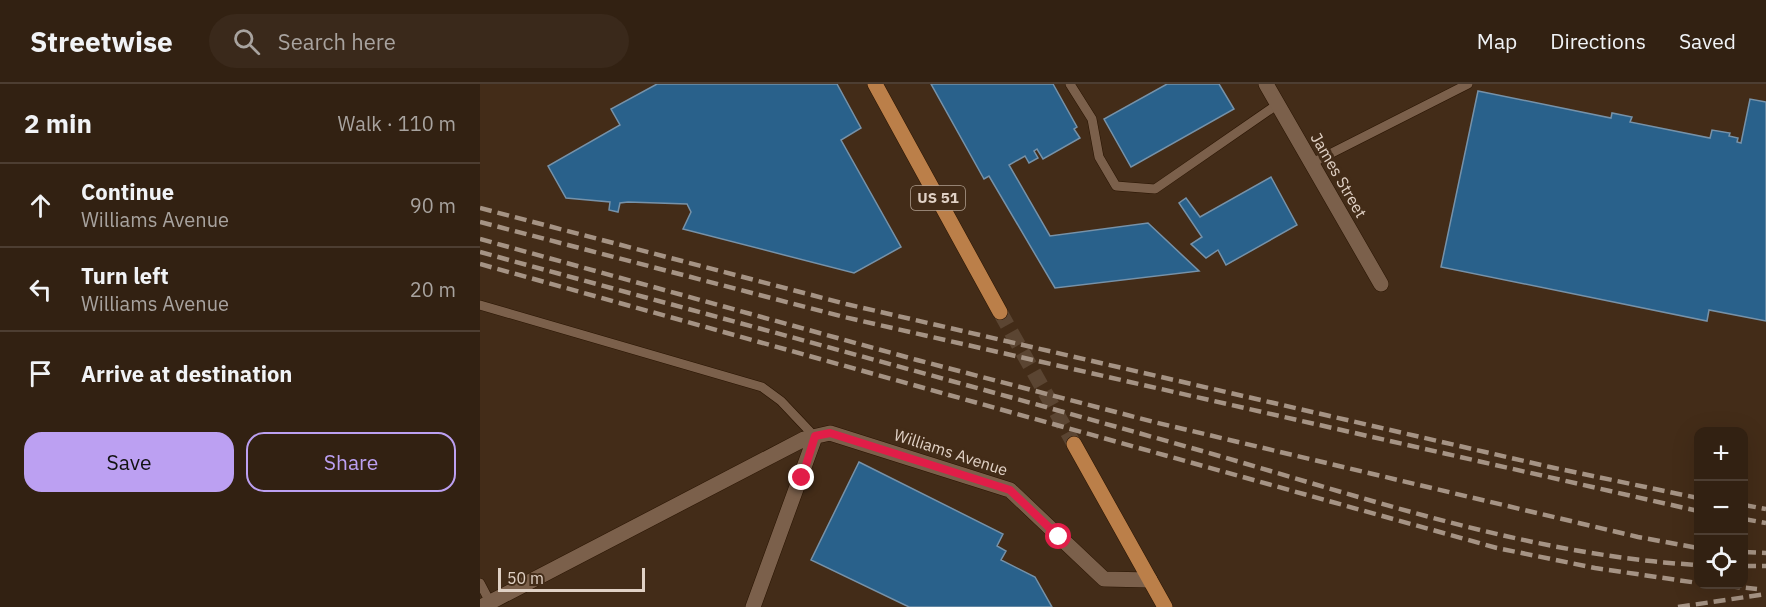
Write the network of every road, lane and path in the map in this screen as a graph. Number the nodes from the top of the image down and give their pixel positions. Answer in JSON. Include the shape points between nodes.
{"nodes":[{"id":1,"x":875,"y":84,"type":"edge"},
{"id":2,"x":1070,"y":84,"type":"edge"},
{"id":3,"x":1266,"y":84,"type":"edge"},
{"id":4,"x":1468,"y":84,"type":"edge"},
{"id":5,"x":1278,"y":104,"type":"junction"},
{"id":6,"x":1312,"y":163,"type":"junction"},
{"id":7,"x":1381,"y":284,"type":"dead end"},
{"id":8,"x":480,"y":305,"type":"edge"},
{"id":9,"x":1000,"y":312,"type":"tunnel mouth"},
{"id":10,"x":815,"y":436,"type":"junction"},
{"id":11,"x":1074,"y":444,"type":"tunnel mouth"},
{"id":12,"x":1150,"y":580,"type":"junction"},
{"id":13,"x":480,"y":583,"type":"edge"},
{"id":14,"x":486,"y":605,"type":"edge"},
{"id":15,"x":753,"y":607,"type":"edge"},
{"id":16,"x":1165,"y":607,"type":"edge"}],
"edges":[{"from":1,"to":9,"type":"main road","number":"US 51"},
{"from":2,"to":5,"type":"lane","via":[[1092,119],[1099,158],[1116,186],[1155,189]]},
{"from":3,"to":5,"type":"street","name":"James Street"},
{"from":4,"to":6,"type":"lane"},
{"from":5,"to":6,"type":"street","name":"James Street"},
{"from":6,"to":7,"type":"street","name":"James Street"},
{"from":8,"to":10,"type":"lane","via":[[762,387],[782,401]]},
{"from":10,"to":12,"type":"street","name":"Williams Avenue","via":[[830,433],[1010,490],[1104,579]]},
{"from":10,"to":14,"type":"street","name":"Williams Avenue"},
{"from":10,"to":15,"type":"street"},
{"from":11,"to":12,"type":"main road"},
{"from":12,"to":16,"type":"main road"},
{"from":13,"to":14,"type":"lane"}]}
